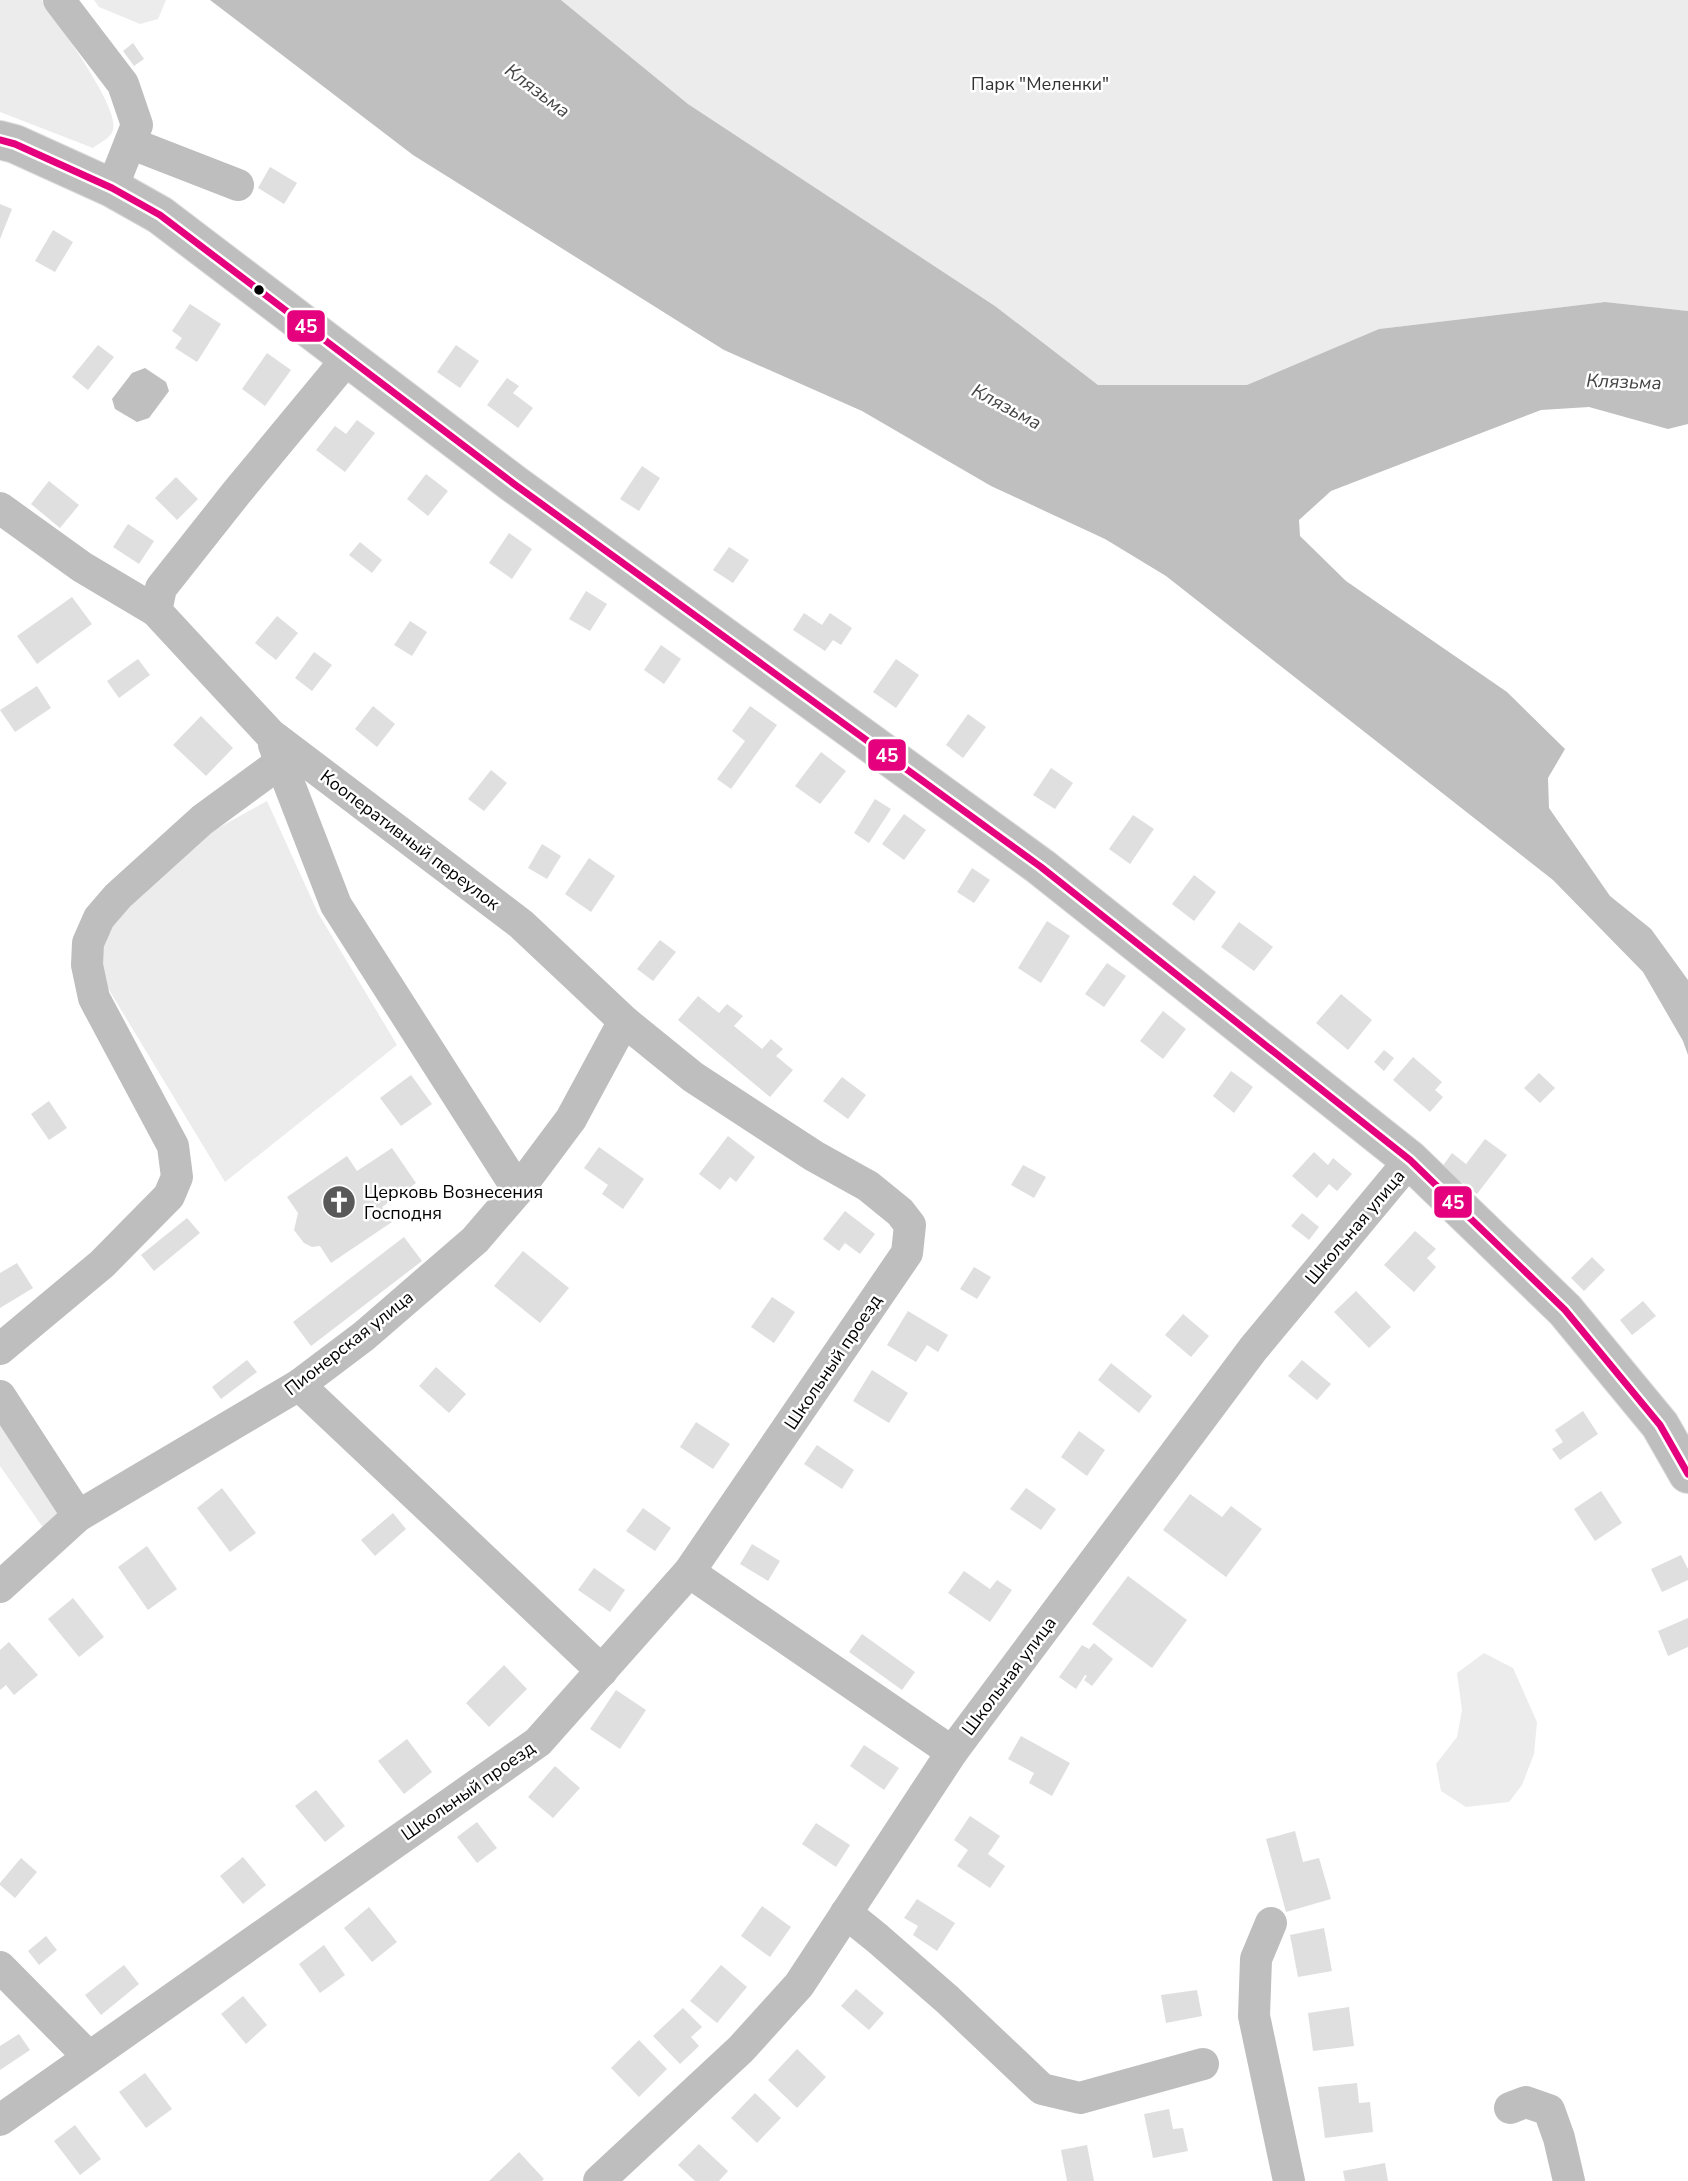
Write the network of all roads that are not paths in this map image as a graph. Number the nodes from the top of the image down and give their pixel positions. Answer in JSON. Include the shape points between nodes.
{"nodes":[{"id":1,"x":59,"y":0,"type":"edge"},
{"id":2,"x":0,"y":140,"type":"edge"},
{"id":3,"x":130,"y":143,"type":"junction"},
{"id":4,"x":238,"y":185,"type":"dead end"},
{"id":5,"x":112,"y":188,"type":"junction"},
{"id":6,"x":347,"y":359,"type":"junction"},
{"id":7,"x":0,"y":508,"type":"edge"},
{"id":8,"x":156,"y":611,"type":"junction"},
{"id":9,"x":275,"y":748,"type":"junction"},
{"id":10,"x":624,"y":1021,"type":"junction"},
{"id":11,"x":1410,"y":1160,"type":"junction"},
{"id":12,"x":518,"y":1190,"type":"junction"},
{"id":13,"x":907,"y":1253,"type":"joint"},
{"id":14,"x":0,"y":1349,"type":"edge"},
{"id":15,"x":299,"y":1385,"type":"junction"},
{"id":16,"x":0,"y":1396,"type":"edge"},
{"id":17,"x":1688,"y":1474,"type":"edge"},
{"id":18,"x":78,"y":1516,"type":"junction"},
{"id":19,"x":689,"y":1572,"type":"junction"},
{"id":20,"x":0,"y":1587,"type":"edge"},
{"id":21,"x":602,"y":1671,"type":"junction"},
{"id":22,"x":952,"y":1752,"type":"junction"},
{"id":23,"x":846,"y":1913,"type":"junction"},
{"id":24,"x":1271,"y":1923,"type":"dead end"},
{"id":25,"x":0,"y":1967,"type":"edge"},
{"id":26,"x":89,"y":2057,"type":"junction"},
{"id":27,"x":1203,"y":2064,"type":"dead end"},
{"id":28,"x":1510,"y":2108,"type":"dead end"},
{"id":29,"x":0,"y":2120,"type":"edge"},
{"id":30,"x":599,"y":2181,"type":"edge"},
{"id":31,"x":1289,"y":2181,"type":"edge"},
{"id":32,"x":1569,"y":2181,"type":"edge"}],
"edges":[{"from":1,"to":3,"type":"street","via":[[123,84],[137,125]]},
{"from":2,"to":5,"type":"main road"},
{"from":3,"to":4,"type":"street"},
{"from":3,"to":5,"type":"street"},
{"from":5,"to":6,"type":"main road","via":[[160,215]]},
{"from":6,"to":8,"type":"street","via":[[161,588]]},
{"from":6,"to":11,"type":"main road","via":[[1041,867]]},
{"from":7,"to":8,"type":"street","name":"Кооперативный переулок","via":[[82,567]]},
{"from":8,"to":9,"type":"street","name":"Кооперативный переулок"},
{"from":9,"to":10,"type":"street","name":"Кооперативный переулок","via":[[521,924]]},
{"from":9,"to":12,"type":"street","via":[[336,905]]},
{"from":9,"to":14,"type":"street","via":[[118,896],[99,918],[88,943],[94,998],[173,1146],[177,1177],[169,1196],[102,1264]]},
{"from":10,"to":12,"type":"street","name":"Пионерская улица","via":[[571,1119]]},
{"from":10,"to":13,"type":"street","name":"Кооперативный переулок","via":[[693,1077],[868,1186],[900,1212],[910,1225]]},
{"from":11,"to":17,"type":"main road","via":[[1565,1310],[1660,1424]]},
{"from":11,"to":22,"type":"street","name":"Школьная улица","via":[[1253,1349]]},
{"from":12,"to":15,"type":"street","name":"Пионерская улица","via":[[475,1240],[364,1336]]},
{"from":13,"to":19,"type":"street","name":"Школьный проезд"},
{"from":15,"to":18,"type":"street","name":"Пионерская улица"},
{"from":15,"to":21,"type":"street"},
{"from":16,"to":18,"type":"street"},
{"from":18,"to":20,"type":"street","name":"Пионерская улица"},
{"from":19,"to":21,"type":"street","name":"Школьный проезд"},
{"from":19,"to":22,"type":"street"},
{"from":21,"to":26,"type":"street","name":"Школьный проезд","via":[[538,1742]]},
{"from":22,"to":23,"type":"street","name":"Школьная улица"},
{"from":23,"to":27,"type":"street","via":[[1042,2089],[1080,2098]]},
{"from":23,"to":30,"type":"street","name":"Школьная улица","via":[[799,1985],[741,2049]]},
{"from":24,"to":31,"type":"street","via":[[1256,1959],[1254,2016]]},
{"from":25,"to":26,"type":"street"},
{"from":26,"to":29,"type":"street","name":"Школьный проезд"},
{"from":28,"to":32,"type":"street","via":[[1526,2102],[1549,2110]]}]}
